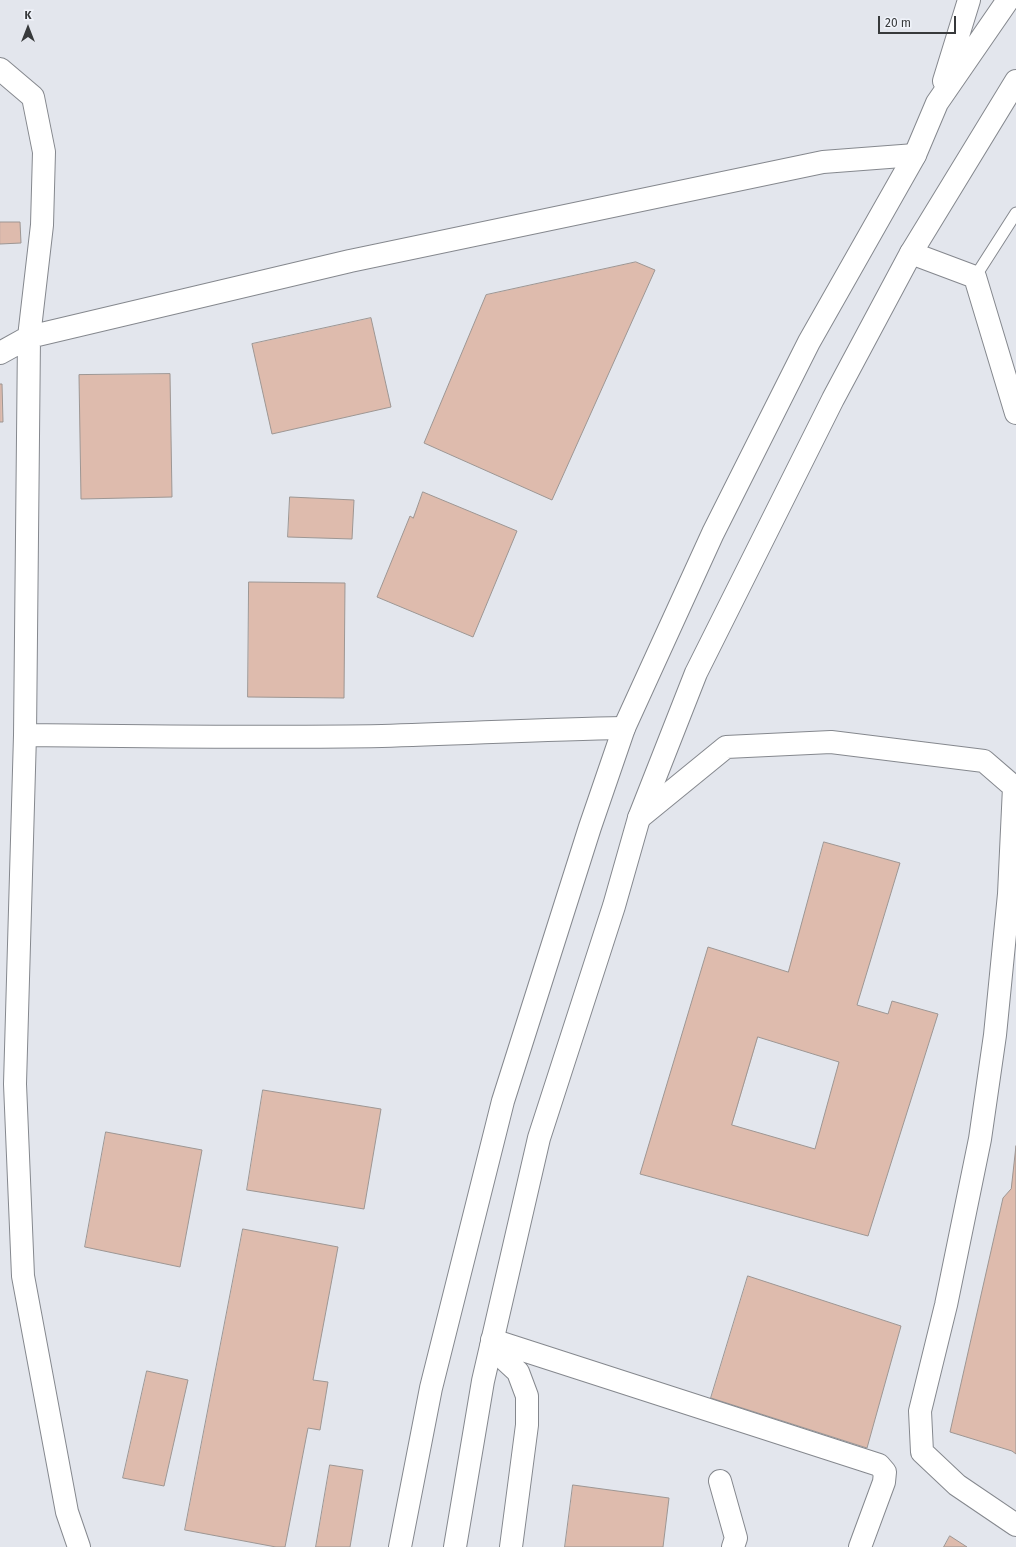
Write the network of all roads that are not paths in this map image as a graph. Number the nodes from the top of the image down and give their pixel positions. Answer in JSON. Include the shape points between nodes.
{"nodes":[{"id":1,"x":969,"y":0,"type":"edge"},
{"id":2,"x":1008,"y":0,"type":"edge"},
{"id":3,"x":0,"y":69,"type":"edge"},
{"id":4,"x":1016,"y":80,"type":"edge"},
{"id":5,"x":937,"y":103,"type":"junction"},
{"id":6,"x":915,"y":156,"type":"junction"},
{"id":7,"x":1016,"y":213,"type":"edge"},
{"id":8,"x":910,"y":253,"type":"junction"},
{"id":9,"x":975,"y":277,"type":"junction"},
{"id":10,"x":29,"y":337,"type":"junction"},
{"id":11,"x":0,"y":353,"type":"edge"},
{"id":12,"x":1016,"y":413,"type":"edge"},
{"id":13,"x":624,"y":728,"type":"junction"},
{"id":14,"x":25,"y":735,"type":"junction"},
{"id":15,"x":1015,"y":783,"type":"edge"},
{"id":16,"x":639,"y":818,"type":"junction"},
{"id":17,"x":8,"y":1084,"type":"edge"},
{"id":18,"x":491,"y":1343,"type":"junction"},
{"id":19,"x":720,"y":1481,"type":"dead end"},
{"id":20,"x":1016,"y":1525,"type":"edge"},
{"id":21,"x":79,"y":1547,"type":"edge"},
{"id":22,"x":400,"y":1547,"type":"edge"},
{"id":23,"x":454,"y":1547,"type":"edge"},
{"id":24,"x":511,"y":1547,"type":"edge"},
{"id":25,"x":733,"y":1547,"type":"edge"},
{"id":26,"x":860,"y":1547,"type":"edge"}],
"edges":[{"from":1,"to":5,"type":"street"},
{"from":2,"to":5,"type":"street"},
{"from":3,"to":10,"type":"street","via":[[33,97],[44,152],[42,225]]},
{"from":4,"to":8,"type":"street"},
{"from":5,"to":6,"type":"street"},
{"from":6,"to":10,"type":"street","via":[[823,162],[350,261]]},
{"from":6,"to":13,"type":"street","via":[[809,342],[713,533]]},
{"from":7,"to":9,"type":"lane"},
{"from":8,"to":9,"type":"street"},
{"from":8,"to":16,"type":"street","via":[[833,399],[696,673]]},
{"from":9,"to":12,"type":"street"},
{"from":10,"to":11,"type":"street"},
{"from":10,"to":14,"type":"street"},
{"from":13,"to":14,"type":"street","via":[[374,736]]},
{"from":13,"to":22,"type":"street","via":[[503,1101],[431,1388]]},
{"from":14,"to":17,"type":"street"},
{"from":15,"to":16,"type":"street","via":[[984,761],[831,742],[726,747]]},
{"from":15,"to":20,"type":"street","via":[[995,1035],[980,1139],[946,1305],[920,1411],[922,1452],[957,1485]]},
{"from":16,"to":18,"type":"street","via":[[614,906],[539,1138]]},
{"from":17,"to":21,"type":"street","via":[[23,1276],[67,1512]]},
{"from":18,"to":23,"type":"street"},
{"from":18,"to":24,"type":"street","via":[[518,1372],[527,1396],[527,1425]]},
{"from":18,"to":26,"type":"street","via":[[879,1465],[885,1472],[884,1482]]},
{"from":19,"to":25,"type":"street","via":[[736,1538]]}]}
